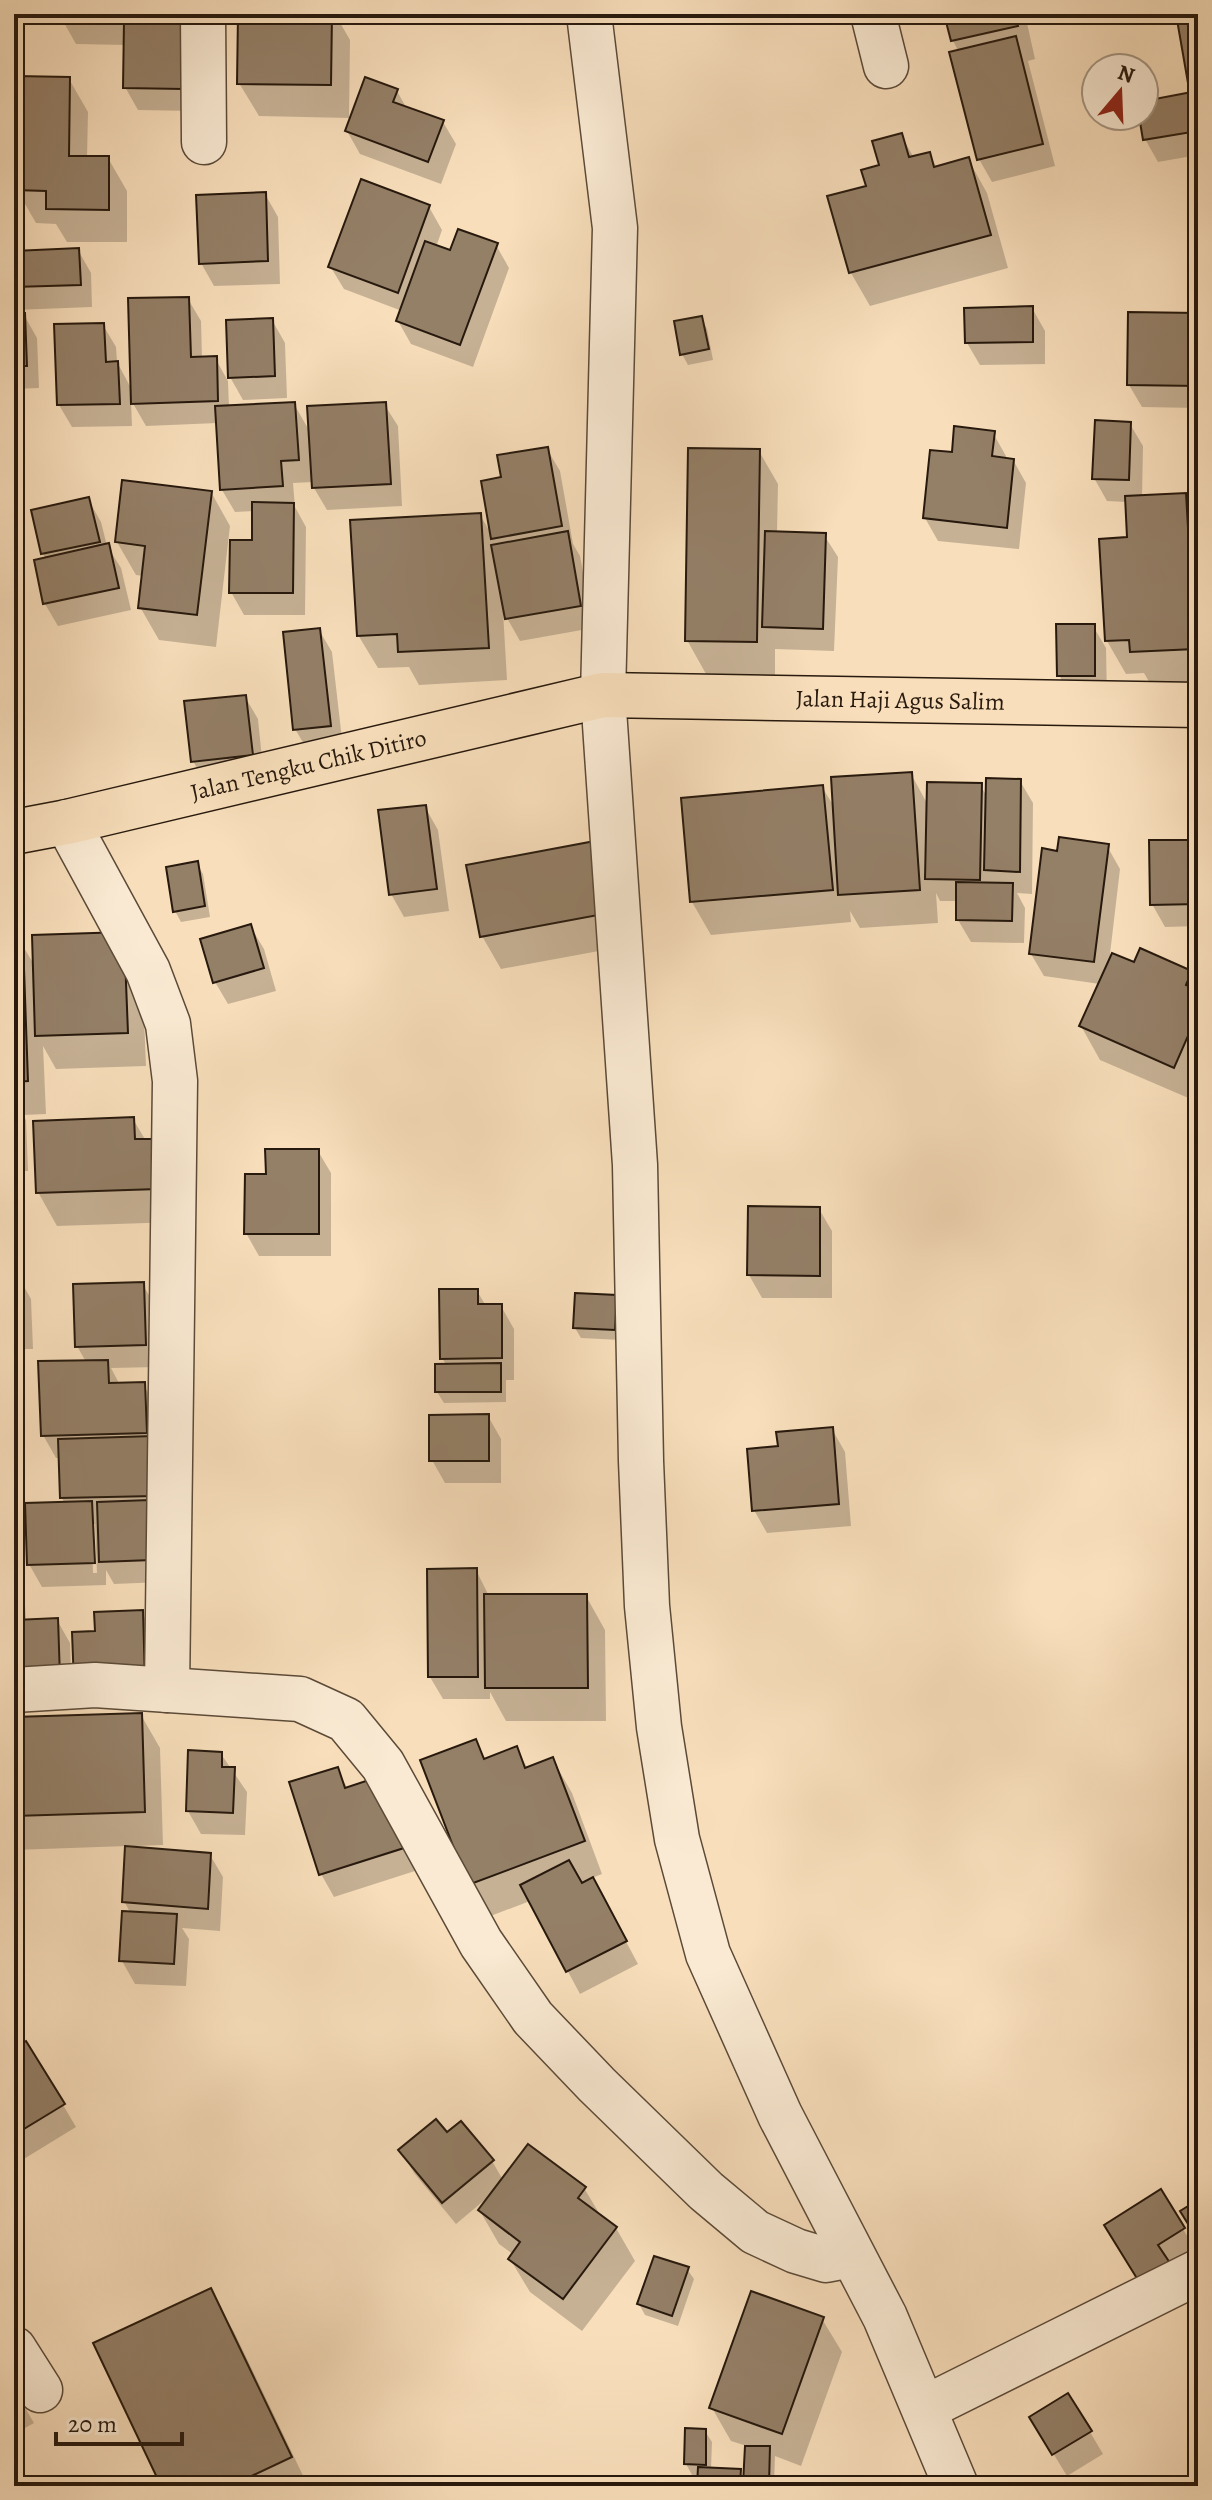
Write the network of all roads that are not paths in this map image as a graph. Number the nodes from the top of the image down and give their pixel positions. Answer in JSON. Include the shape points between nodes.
{"nodes":[{"id":1,"x":203,"y":14,"type":"edge"},
{"id":2,"x":589,"y":14,"type":"edge"},
{"id":3,"x":873,"y":14,"type":"edge"},
{"id":4,"x":886,"y":66,"type":"dead end"},
{"id":5,"x":204,"y":142,"type":"dead end"},
{"id":6,"x":603,"y":695,"type":"junction"},
{"id":7,"x":1198,"y":705,"type":"edge"},
{"id":8,"x":67,"y":822,"type":"junction"},
{"id":9,"x":14,"y":832,"type":"edge"},
{"id":10,"x":14,"y":1690,"type":"edge"},
{"id":11,"x":167,"y":1690,"type":"junction"},
{"id":12,"x":852,"y":2255,"type":"junction"},
{"id":13,"x":1198,"y":2272,"type":"edge"},
{"id":14,"x":14,"y":2349,"type":"edge"},
{"id":15,"x":40,"y":2390,"type":"dead end"},
{"id":16,"x":925,"y":2408,"type":"junction"},
{"id":17,"x":956,"y":2486,"type":"edge"}],
"edges":[{"from":1,"to":5,"type":"street"},
{"from":2,"to":6,"type":"street","via":[[615,228]]},
{"from":3,"to":4,"type":"street"},
{"from":6,"to":7,"type":"main road","name":"Jalan Haji Agus Salim"},
{"from":6,"to":8,"type":"main road","name":"Jalan Tengku Chik Ditiro"},
{"from":6,"to":12,"type":"street","via":[[635,1165],[647,1606],[663,1754],[677,1839],[708,1954],[780,2115]]},
{"from":8,"to":9,"type":"main road","name":"Jalan Tengku Chik Ditiro"},
{"from":8,"to":11,"type":"street","via":[[148,971],[168,1024],[175,1096]]},
{"from":10,"to":11,"type":"street","via":[[95,1685]]},
{"from":11,"to":12,"type":"street","via":[[300,1699],[346,1720],[383,1765],[481,1943],[533,2018],[575,2063],[755,2232],[826,2260]]},
{"from":12,"to":16,"type":"street"},
{"from":13,"to":16,"type":"street"},
{"from":14,"to":15,"type":"street"},
{"from":16,"to":17,"type":"street"}]}
